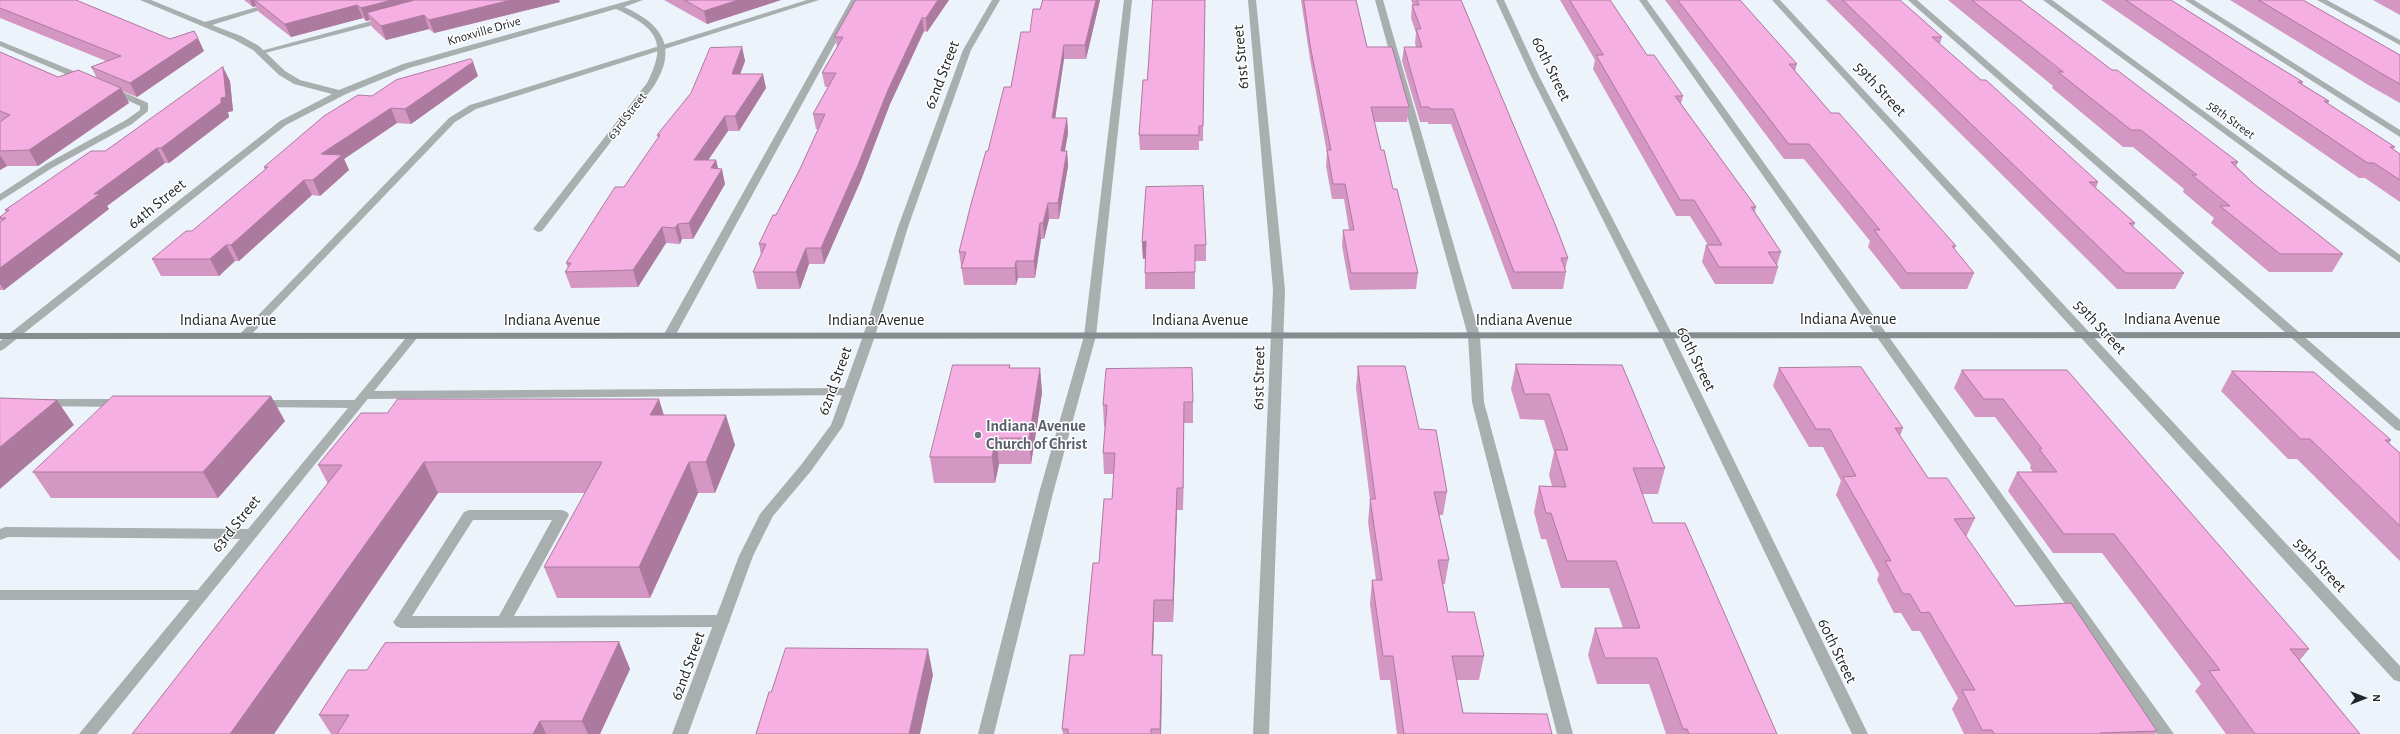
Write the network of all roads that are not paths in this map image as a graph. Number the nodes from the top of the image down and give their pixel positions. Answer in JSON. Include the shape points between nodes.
{"nodes":[{"id":1,"x":144,"y":0,"type":"edge"},
{"id":2,"x":289,"y":0,"type":"edge"},
{"id":3,"x":639,"y":0,"type":"edge"},
{"id":4,"x":815,"y":0,"type":"edge"},
{"id":5,"x":855,"y":0,"type":"edge"},
{"id":6,"x":996,"y":0,"type":"edge"},
{"id":7,"x":1128,"y":0,"type":"edge"},
{"id":8,"x":1252,"y":0,"type":"edge"},
{"id":9,"x":1379,"y":0,"type":"edge"},
{"id":10,"x":1500,"y":0,"type":"edge"},
{"id":11,"x":1643,"y":0,"type":"edge"},
{"id":12,"x":1776,"y":0,"type":"edge"},
{"id":13,"x":1912,"y":0,"type":"edge"},
{"id":14,"x":2047,"y":0,"type":"edge"},
{"id":15,"x":2189,"y":0,"type":"edge"},
{"id":16,"x":2321,"y":0,"type":"edge"},
{"id":17,"x":616,"y":6,"type":"junction"},
{"id":18,"x":392,"y":18,"type":"edge"},
{"id":19,"x":205,"y":24,"type":"junction"},
{"id":20,"x":0,"y":43,"type":"edge"},
{"id":21,"x":2400,"y":43,"type":"edge"},
{"id":22,"x":661,"y":47,"type":"junction"},
{"id":23,"x":261,"y":52,"type":"junction"},
{"id":24,"x":339,"y":93,"type":"junction"},
{"id":25,"x":2400,"y":134,"type":"edge"},
{"id":26,"x":0,"y":198,"type":"edge"},
{"id":27,"x":538,"y":229,"type":"dead end"},
{"id":28,"x":2400,"y":260,"type":"edge"},
{"id":29,"x":1880,"y":335,"type":"junction"},
{"id":30,"x":2086,"y":335,"type":"junction"},
{"id":31,"x":2295,"y":335,"type":"junction"},
{"id":32,"x":2400,"y":335,"type":"edge"},
{"id":33,"x":0,"y":336,"type":"edge"},
{"id":34,"x":13,"y":336,"type":"junction"},
{"id":35,"x":244,"y":336,"type":"junction"},
{"id":36,"x":413,"y":336,"type":"junction"},
{"id":37,"x":669,"y":336,"type":"junction"},
{"id":38,"x":869,"y":336,"type":"junction"},
{"id":39,"x":1090,"y":336,"type":"junction"},
{"id":40,"x":1276,"y":336,"type":"junction"},
{"id":41,"x":1474,"y":336,"type":"junction"},
{"id":42,"x":1667,"y":336,"type":"junction"},
{"id":43,"x":0,"y":347,"type":"edge"},
{"id":44,"x":849,"y":392,"type":"junction"},
{"id":45,"x":361,"y":400,"type":"junction"},
{"id":46,"x":32,"y":403,"type":"edge"},
{"id":47,"x":135,"y":403,"type":"edge"},
{"id":48,"x":246,"y":404,"type":"edge"},
{"id":49,"x":2400,"y":427,"type":"edge"},
{"id":50,"x":251,"y":534,"type":"junction"},
{"id":51,"x":0,"y":535,"type":"edge"},
{"id":52,"x":0,"y":595,"type":"edge"},
{"id":53,"x":201,"y":595,"type":"junction"},
{"id":54,"x":722,"y":621,"type":"junction"},
{"id":55,"x":503,"y":622,"type":"junction"},
{"id":56,"x":2400,"y":676,"type":"edge"},
{"id":57,"x":87,"y":734,"type":"edge"},
{"id":58,"x":680,"y":734,"type":"edge"},
{"id":59,"x":986,"y":734,"type":"edge"},
{"id":60,"x":1261,"y":734,"type":"edge"},
{"id":61,"x":1565,"y":734,"type":"edge"},
{"id":62,"x":1860,"y":734,"type":"edge"},
{"id":63,"x":2166,"y":734,"type":"edge"}],
"edges":[{"from":1,"to":19,"type":"street"},
{"from":2,"to":19,"type":"street"},
{"from":3,"to":17,"type":"street","name":"Knoxville Drive"},
{"from":4,"to":22,"type":"street"},
{"from":5,"to":37,"type":"street"},
{"from":6,"to":38,"type":"street","name":"62nd Street","via":[[967,50],[904,227]]},
{"from":7,"to":39,"type":"street"},
{"from":8,"to":40,"type":"street","name":"61st Street","via":[[1279,290]]},
{"from":9,"to":41,"type":"street"},
{"from":10,"to":42,"type":"street","name":"60th Street","via":[[1535,76]]},
{"from":11,"to":29,"type":"street"},
{"from":12,"to":30,"type":"street","name":"59th Street"},
{"from":13,"to":31,"type":"street"},
{"from":14,"to":28,"type":"street","name":"58th Street"},
{"from":15,"to":25,"type":"street"},
{"from":16,"to":21,"type":"street"},
{"from":17,"to":22,"type":"street","name":"63rd Street","via":[[647,22],[658,36]]},
{"from":17,"to":24,"type":"street","name":"Knoxville Drive","via":[[406,66]]},
{"from":18,"to":23,"type":"street"},
{"from":19,"to":23,"type":"street","via":[[238,38]]},
{"from":20,"to":26,"type":"street","via":[[146,105],[144,111],[129,122],[48,166]]},
{"from":22,"to":27,"type":"street","name":"63rd Street","via":[[661,68],[652,84]]},
{"from":22,"to":35,"type":"street","via":[[472,107],[452,120]]},
{"from":23,"to":24,"type":"street","via":[[282,73],[297,82]]},
{"from":24,"to":34,"type":"street","name":"64th Street","via":[[283,123]]},
{"from":29,"to":30,"type":"main road","name":"Indiana Avenue"},
{"from":29,"to":42,"type":"main road","name":"Indiana Avenue"},
{"from":29,"to":63,"type":"street"},
{"from":30,"to":31,"type":"main road","name":"Indiana Avenue"},
{"from":30,"to":56,"type":"street","name":"59th Street"},
{"from":31,"to":32,"type":"main road","name":"Indiana Avenue"},
{"from":31,"to":49,"type":"street"},
{"from":33,"to":34,"type":"main road","name":"Indiana Avenue"},
{"from":34,"to":35,"type":"main road","name":"Indiana Avenue"},
{"from":34,"to":43,"type":"street","name":"64th Street"},
{"from":35,"to":36,"type":"main road","name":"Indiana Avenue"},
{"from":36,"to":37,"type":"main road","name":"Indiana Avenue"},
{"from":36,"to":45,"type":"street","name":"63rd Street"},
{"from":37,"to":38,"type":"main road","name":"Indiana Avenue"},
{"from":38,"to":39,"type":"main road","name":"Indiana Avenue"},
{"from":38,"to":44,"type":"street","name":"62nd Street"},
{"from":39,"to":40,"type":"main road","name":"Indiana Avenue"},
{"from":39,"to":59,"type":"street","via":[[1046,493]]},
{"from":40,"to":41,"type":"main road","name":"Indiana Avenue"},
{"from":40,"to":60,"type":"street","name":"61st Street"},
{"from":41,"to":42,"type":"main road","name":"Indiana Avenue"},
{"from":41,"to":61,"type":"street","via":[[1478,402]]},
{"from":42,"to":62,"type":"street","name":"60th Street"},
{"from":44,"to":45,"type":"street"},
{"from":44,"to":54,"type":"street","name":"62nd Street","via":[[837,426],[767,514],[746,556]]},
{"from":45,"to":48,"type":"street"},
{"from":45,"to":50,"type":"street","name":"63rd Street"},
{"from":46,"to":47,"type":"street"},
{"from":50,"to":51,"type":"street","via":[[5,532]]},
{"from":50,"to":53,"type":"street","name":"63rd Street"},
{"from":52,"to":53,"type":"street"},
{"from":53,"to":57,"type":"street","name":"63rd Street"},
{"from":54,"to":55,"type":"street"},
{"from":54,"to":58,"type":"street","name":"62nd Street"},
{"from":55,"to":55,"type":"street","via":[[401,622],[469,515],[562,515]]}]}
